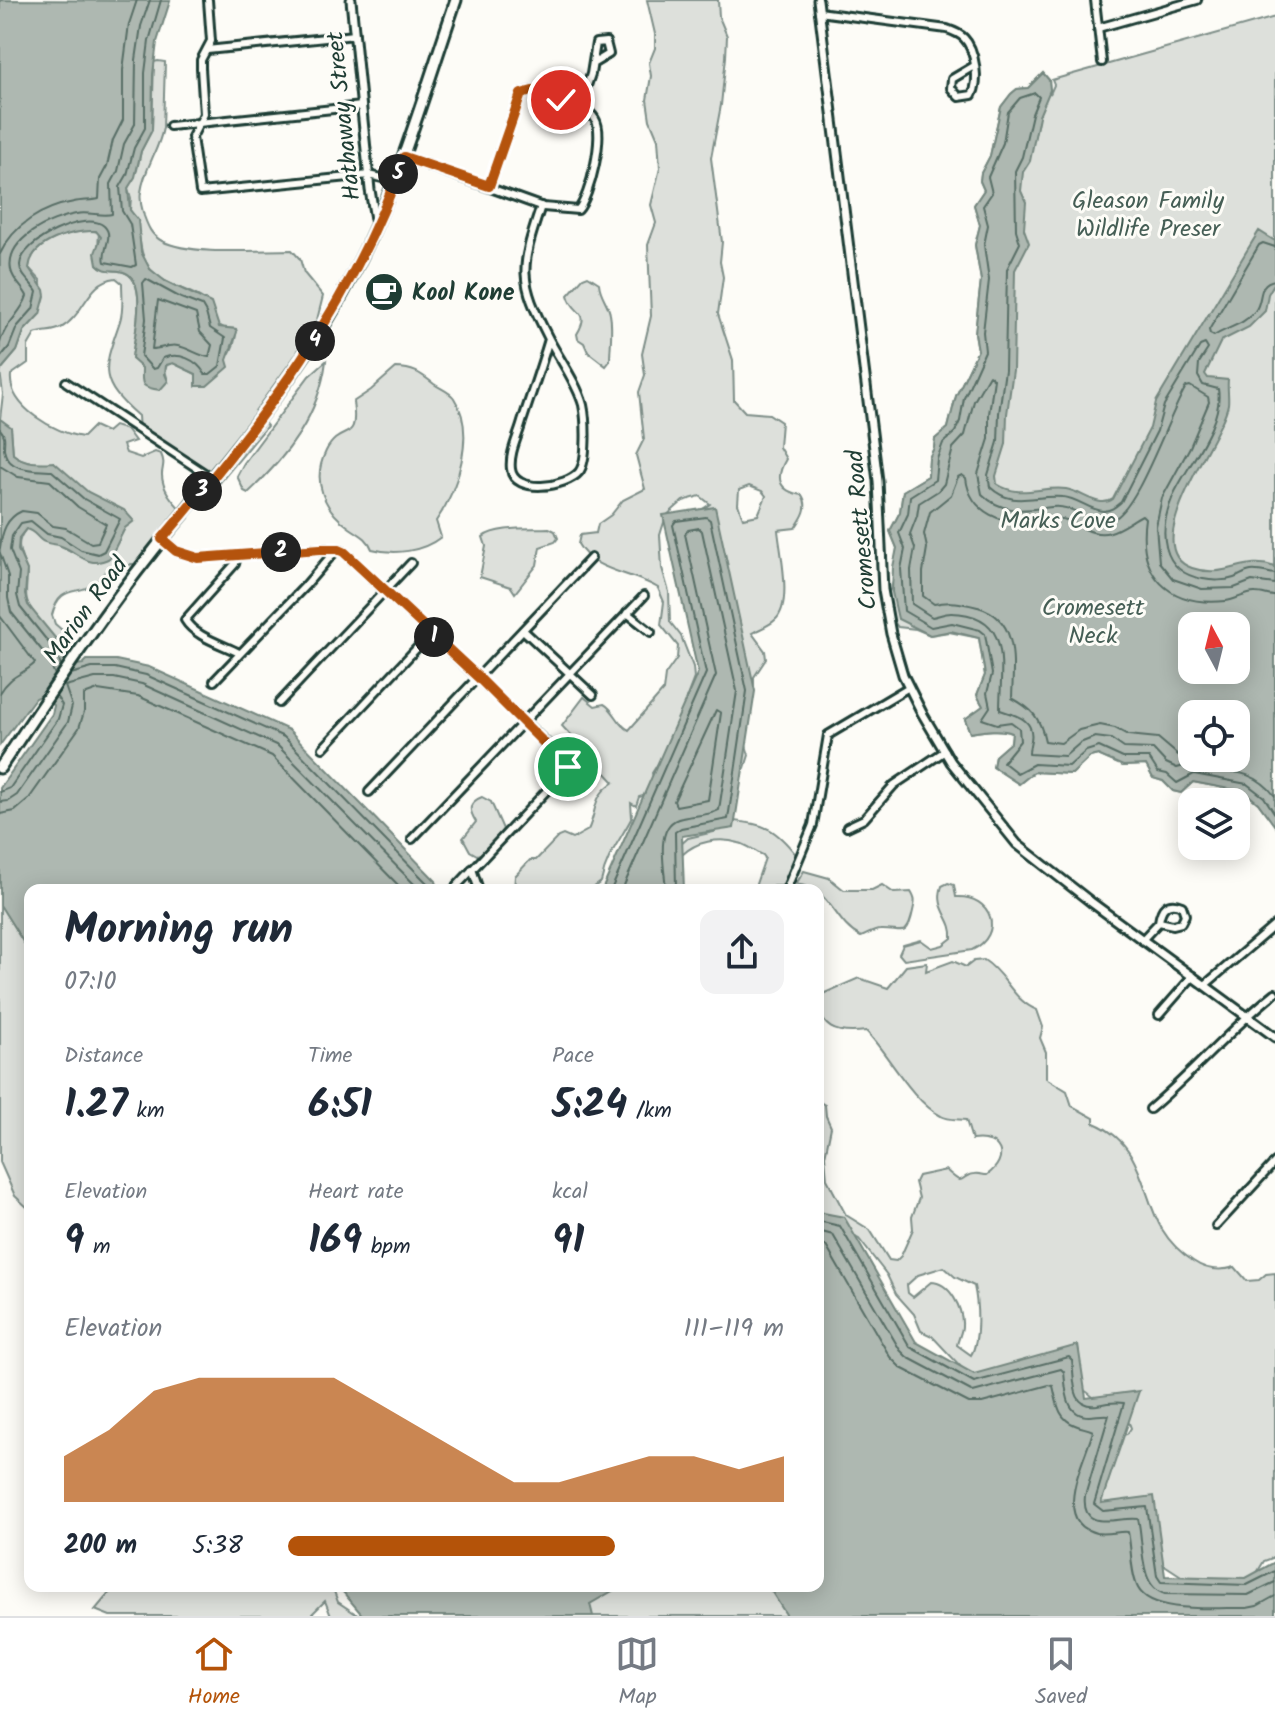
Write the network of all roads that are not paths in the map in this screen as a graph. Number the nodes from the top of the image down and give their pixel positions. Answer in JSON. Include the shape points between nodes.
{"nodes":[{"id":1,"x":208,"y":0,"type":"edge"},
{"id":2,"x":351,"y":0,"type":"edge"},
{"id":3,"x":456,"y":0,"type":"edge"},
{"id":4,"x":818,"y":0,"type":"edge"},
{"id":5,"x":1095,"y":0,"type":"edge"},
{"id":6,"x":1197,"y":0,"type":"edge"},
{"id":7,"x":819,"y":12,"type":"junction"},
{"id":8,"x":1098,"y":28,"type":"junction"},
{"id":9,"x":355,"y":35,"type":"junction"},
{"id":10,"x":207,"y":50,"type":"junction"},
{"id":11,"x":1102,"y":62,"type":"dead end"},
{"id":12,"x":594,"y":63,"type":"dead end"},
{"id":13,"x":974,"y":66,"type":"junction"},
{"id":14,"x":362,"y":106,"type":"junction"},
{"id":15,"x":580,"y":106,"type":"junction"},
{"id":16,"x":199,"y":123,"type":"junction"},
{"id":17,"x":170,"y":126,"type":"dead end"},
{"id":18,"x":404,"y":157,"type":"junction"},
{"id":19,"x":369,"y":175,"type":"junction"},
{"id":20,"x":395,"y":181,"type":"junction"},
{"id":21,"x":489,"y":186,"type":"junction"},
{"id":22,"x":541,"y":206,"type":"junction"},
{"id":23,"x":376,"y":227,"type":"junction"},
{"id":24,"x":549,"y":339,"type":"junction"},
{"id":25,"x":66,"y":382,"type":"dead end"},
{"id":26,"x":212,"y":478,"type":"junction"},
{"id":27,"x":162,"y":539,"type":"junction"},
{"id":28,"x":337,"y":549,"type":"junction"},
{"id":29,"x":237,"y":556,"type":"junction"},
{"id":30,"x":591,"y":558,"type":"dead end"},
{"id":31,"x":411,"y":563,"type":"dead end"},
{"id":32,"x":385,"y":589,"type":"junction"},
{"id":33,"x":644,"y":596,"type":"dead end"},
{"id":34,"x":627,"y":613,"type":"junction"},
{"id":35,"x":523,"y":630,"type":"junction"},
{"id":36,"x":651,"y":632,"type":"dead end"},
{"id":37,"x":431,"y":633,"type":"junction"},
{"id":38,"x":239,"y":653,"type":"junction"},
{"id":39,"x":570,"y":674,"type":"junction"},
{"id":40,"x":478,"y":677,"type":"junction"},
{"id":41,"x":214,"y":681,"type":"dead end"},
{"id":42,"x":909,"y":687,"type":"junction"},
{"id":43,"x":593,"y":695,"type":"dead end"},
{"id":44,"x":279,"y":703,"type":"dead end"},
{"id":45,"x":524,"y":721,"type":"junction"},
{"id":46,"x":323,"y":748,"type":"dead end"},
{"id":47,"x":945,"y":751,"type":"junction"},
{"id":48,"x":0,"y":768,"type":"edge"},
{"id":49,"x":369,"y":792,"type":"dead end"},
{"id":50,"x":847,"y":827,"type":"dead end"},
{"id":51,"x":412,"y":839,"type":"dead end"},
{"id":52,"x":472,"y":869,"type":"junction"},
{"id":53,"x":458,"y":884,"type":"edge"},
{"id":54,"x":477,"y":884,"type":"edge"},
{"id":55,"x":788,"y":884,"type":"edge"},
{"id":56,"x":1159,"y":922,"type":"junction"},
{"id":57,"x":1275,"y":925,"type":"edge"},
{"id":58,"x":1142,"y":940,"type":"junction"},
{"id":59,"x":1193,"y":976,"type":"junction"},
{"id":60,"x":1205,"y":985,"type":"junction"},
{"id":61,"x":1275,"y":993,"type":"edge"},
{"id":62,"x":1159,"y":1015,"type":"dead end"},
{"id":63,"x":1247,"y":1015,"type":"junction"},
{"id":64,"x":1275,"y":1037,"type":"edge"},
{"id":65,"x":1150,"y":1109,"type":"dead end"},
{"id":66,"x":1275,"y":1162,"type":"edge"},
{"id":67,"x":1216,"y":1226,"type":"dead end"}],
"edges":[{"from":1,"to":10,"type":"street"},
{"from":2,"to":9,"type":"street","name":"Hathaway Street"},
{"from":3,"to":18,"type":"main road","name":"Marion Road"},
{"from":4,"to":7,"type":"street","name":"Cromesett Road"},
{"from":5,"to":8,"type":"street"},
{"from":6,"to":8,"type":"street"},
{"from":7,"to":13,"type":"street","via":[[954,31],[968,44]]},
{"from":7,"to":42,"type":"street","name":"Cromesett Road","via":[[878,481],[883,590]]},
{"from":8,"to":11,"type":"street"},
{"from":9,"to":10,"type":"street"},
{"from":9,"to":14,"type":"street","name":"Hathaway Street"},
{"from":10,"to":16,"type":"street","via":[[201,60],[204,114]]},
{"from":12,"to":15,"type":"street"},
{"from":13,"to":13,"type":"street","via":[[975,91],[964,98],[956,95],[952,79]]},
{"from":14,"to":16,"type":"street"},
{"from":14,"to":19,"type":"street","name":"Hathaway Street"},
{"from":15,"to":21,"type":"street","via":[[536,90],[521,94]]},
{"from":15,"to":22,"type":"street","via":[[594,116],[600,133],[587,195],[578,210]]},
{"from":16,"to":17,"type":"street"},
{"from":16,"to":19,"type":"street","via":[[192,137],[200,192]]},
{"from":18,"to":20,"type":"main road","name":"Marion Road"},
{"from":18,"to":21,"type":"street"},
{"from":19,"to":20,"type":"street"},
{"from":19,"to":23,"type":"street","name":"Hathaway Street"},
{"from":20,"to":23,"type":"main road","name":"Marion Road"},
{"from":21,"to":22,"type":"street"},
{"from":22,"to":24,"type":"street","via":[[524,267]]},
{"from":23,"to":26,"type":"main road","name":"Marion Road","via":[[304,359]]},
{"from":24,"to":24,"type":"street","via":[[513,450],[511,471],[521,484],[562,482],[581,470],[584,461],[582,405]]},
{"from":25,"to":26,"type":"street"},
{"from":26,"to":27,"type":"main road","name":"Marion Road"},
{"from":27,"to":29,"type":"street","via":[[190,556]]},
{"from":27,"to":48,"type":"main road","name":"Marion Road"},
{"from":28,"to":29,"type":"street"},
{"from":28,"to":32,"type":"street"},
{"from":28,"to":38,"type":"street"},
{"from":29,"to":38,"type":"street","via":[[185,620]]},
{"from":30,"to":35,"type":"street"},
{"from":31,"to":32,"type":"street"},
{"from":32,"to":37,"type":"street"},
{"from":32,"to":44,"type":"street"},
{"from":33,"to":34,"type":"street"},
{"from":34,"to":36,"type":"street"},
{"from":34,"to":39,"type":"street"},
{"from":35,"to":39,"type":"street"},
{"from":35,"to":40,"type":"street"},
{"from":37,"to":40,"type":"street"},
{"from":37,"to":46,"type":"street"},
{"from":38,"to":41,"type":"street"},
{"from":39,"to":43,"type":"street"},
{"from":39,"to":45,"type":"street"},
{"from":40,"to":45,"type":"street"},
{"from":40,"to":49,"type":"street"},
{"from":42,"to":47,"type":"street","name":"Cromesett Road"},
{"from":42,"to":55,"type":"street","via":[[828,735],[813,825]]},
{"from":45,"to":51,"type":"street"},
{"from":45,"to":52,"type":"street","via":[[568,767]]},
{"from":47,"to":50,"type":"street","via":[[894,785],[864,819]]},
{"from":47,"to":58,"type":"street","name":"Cromesett Road","via":[[1017,844]]},
{"from":52,"to":53,"type":"street"},
{"from":52,"to":54,"type":"street"},
{"from":56,"to":56,"type":"street","via":[[1181,923],[1182,906],[1166,905]]},
{"from":56,"to":58,"type":"street"},
{"from":57,"to":60,"type":"street"},
{"from":58,"to":59,"type":"street","name":"Cromesett Road"},
{"from":59,"to":60,"type":"street","name":"Cromesett Road"},
{"from":59,"to":62,"type":"street"},
{"from":60,"to":63,"type":"street","name":"Cromesett Road"},
{"from":61,"to":63,"type":"street"},
{"from":63,"to":64,"type":"street","name":"Cromesett Road"},
{"from":63,"to":65,"type":"street"},
{"from":66,"to":67,"type":"street"}]}
